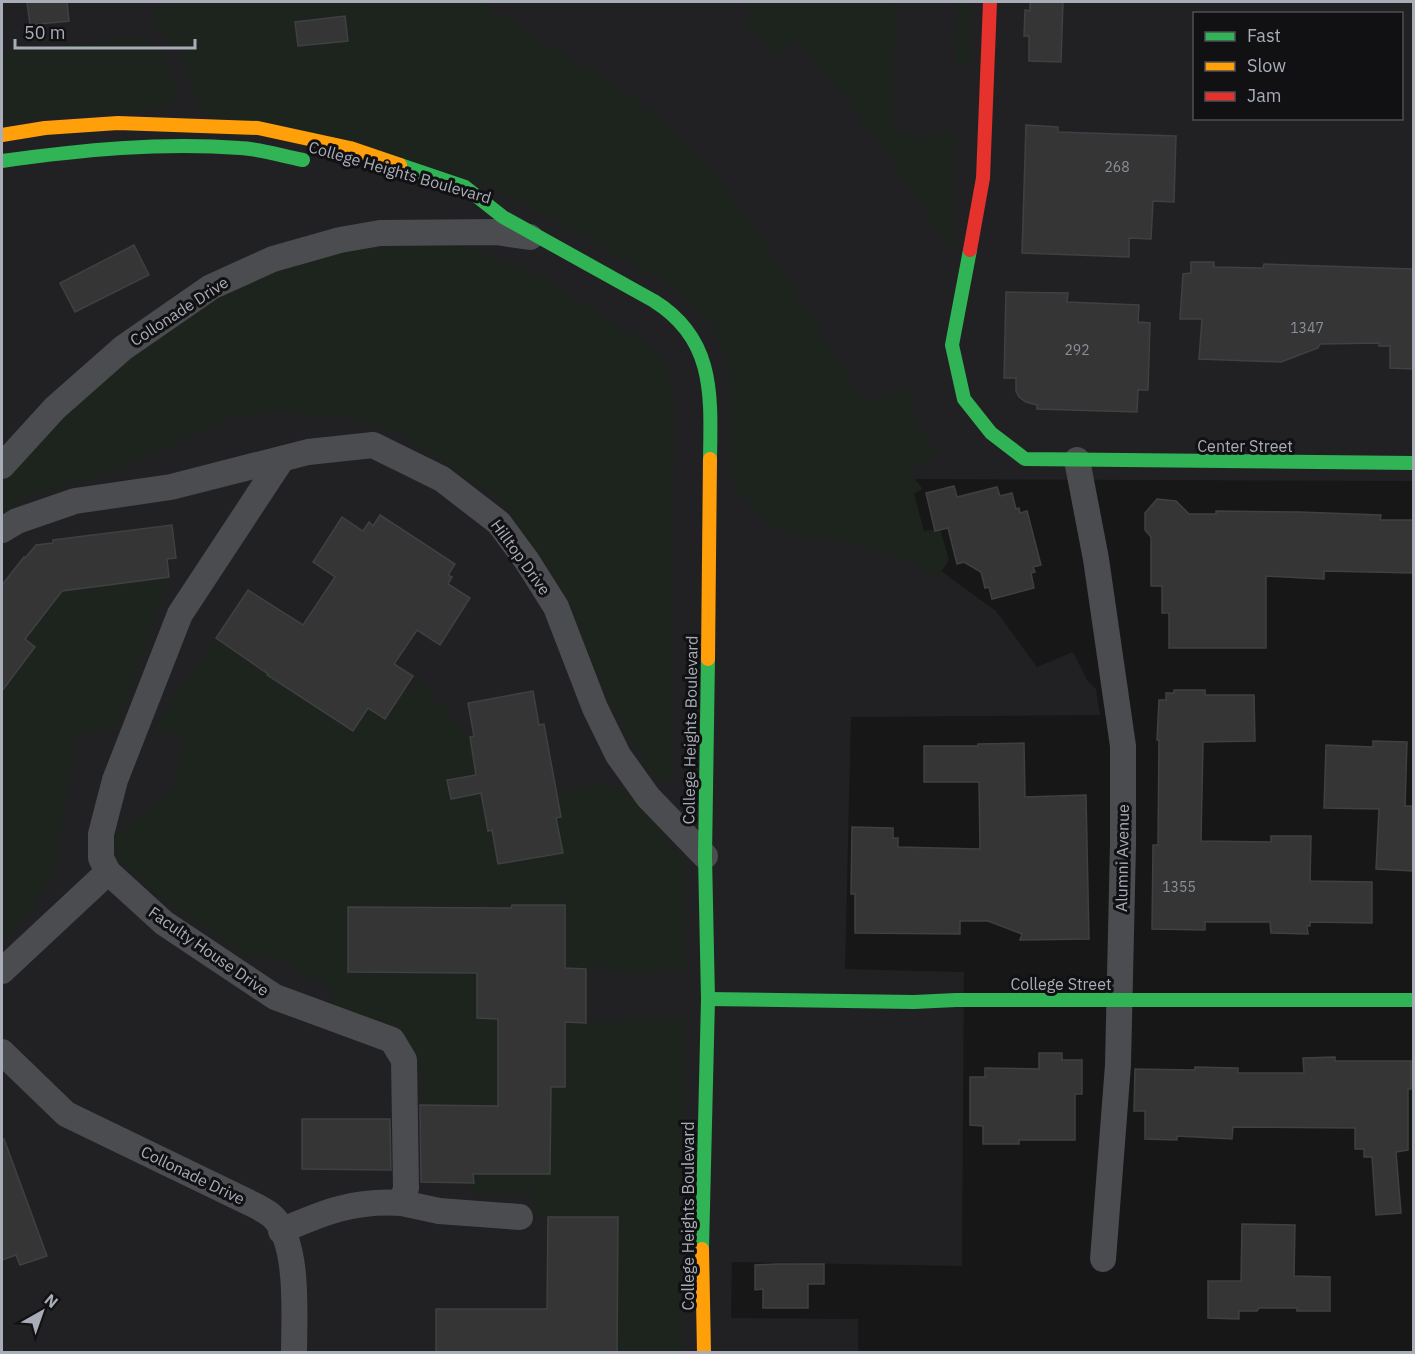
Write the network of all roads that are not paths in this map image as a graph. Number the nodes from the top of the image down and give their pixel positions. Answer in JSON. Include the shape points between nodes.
{"nodes":[{"id":1,"x":990,"y":2,"type":"edge"},
{"id":2,"x":2,"y":135,"type":"edge"},
{"id":3,"x":2,"y":161,"type":"edge"},
{"id":4,"x":317,"y":163,"type":"dead end"},
{"id":5,"x":472,"y":212,"type":"dead end"},
{"id":6,"x":503,"y":217,"type":"junction"},
{"id":7,"x":543,"y":238,"type":"junction"},
{"id":8,"x":282,"y":459,"type":"junction"},
{"id":9,"x":1077,"y":460,"type":"junction"},
{"id":10,"x":1413,"y":463,"type":"edge"},
{"id":11,"x":2,"y":466,"type":"edge"},
{"id":12,"x":2,"y":530,"type":"edge"},
{"id":13,"x":705,"y":856,"type":"junction"},
{"id":14,"x":108,"y":872,"type":"junction"},
{"id":15,"x":2,"y":971,"type":"edge"},
{"id":16,"x":708,"y":999,"type":"junction"},
{"id":17,"x":1119,"y":1000,"type":"junction"},
{"id":18,"x":1413,"y":1000,"type":"edge"},
{"id":19,"x":2,"y":1052,"type":"edge"},
{"id":20,"x":402,"y":1203,"type":"junction"},
{"id":21,"x":520,"y":1217,"type":"dead end"},
{"id":22,"x":281,"y":1231,"type":"junction"},
{"id":23,"x":1103,"y":1258,"type":"dead end"},
{"id":24,"x":294,"y":1353,"type":"edge"},
{"id":25,"x":704,"y":1353,"type":"edge"}],
"edges":[{"from":1,"to":9,"type":"street","name":"Center Street","via":[[983,178],[952,345],[964,399],[991,433],[1025,459]]},
{"from":2,"to":6,"type":"street","name":"College Heights Boulevard","via":[[118,123],[258,128],[350,148],[465,187]]},
{"from":3,"to":4,"type":"street","name":"College Heights Boulevard","via":[[64,152],[171,146],[242,148]]},
{"from":5,"to":6,"type":"street","name":"College Heights Boulevard"},
{"from":6,"to":7,"type":"street","name":"College Heights Boulevard"},
{"from":7,"to":11,"type":"street","name":"Collonade Drive","via":[[496,232],[380,233],[273,259],[211,287],[123,348],[55,408]]},
{"from":7,"to":13,"type":"street","name":"College Heights Boulevard","via":[[677,318],[695,341],[709,379]]},
{"from":8,"to":12,"type":"street","name":"Hilltop Drive","via":[[171,487],[75,501]]},
{"from":8,"to":13,"type":"street","name":"Hilltop Drive","via":[[373,445],[442,479],[499,523],[556,607],[595,708],[618,755],[648,797]]},
{"from":8,"to":14,"type":"street","via":[[180,614],[115,780],[101,834],[101,858]]},
{"from":9,"to":10,"type":"street","name":"Center Street"},
{"from":9,"to":17,"type":"street","name":"Alumni Avenue","via":[[1096,559],[1123,746]]},
{"from":13,"to":16,"type":"street","name":"College Heights Boulevard"},
{"from":14,"to":15,"type":"street"},
{"from":14,"to":20,"type":"street","name":"Faculty House Drive","via":[[164,923],[275,997],[392,1040],[404,1060],[406,1188]]},
{"from":16,"to":17,"type":"street","name":"College Street"},
{"from":16,"to":25,"type":"street","name":"College Heights Boulevard","via":[[702,1251]]},
{"from":17,"to":18,"type":"street","name":"College Street"},
{"from":17,"to":23,"type":"street","name":"Alumni Avenue","via":[[1118,1065]]},
{"from":19,"to":22,"type":"street","name":"Collonade Drive","via":[[66,1114],[259,1207],[274,1217]]},
{"from":20,"to":21,"type":"street","via":[[439,1211]]},
{"from":20,"to":22,"type":"street","via":[[375,1201],[334,1210]]},
{"from":22,"to":24,"type":"street","name":"Collonade Drive","via":[[289,1244],[294,1284]]}]}
